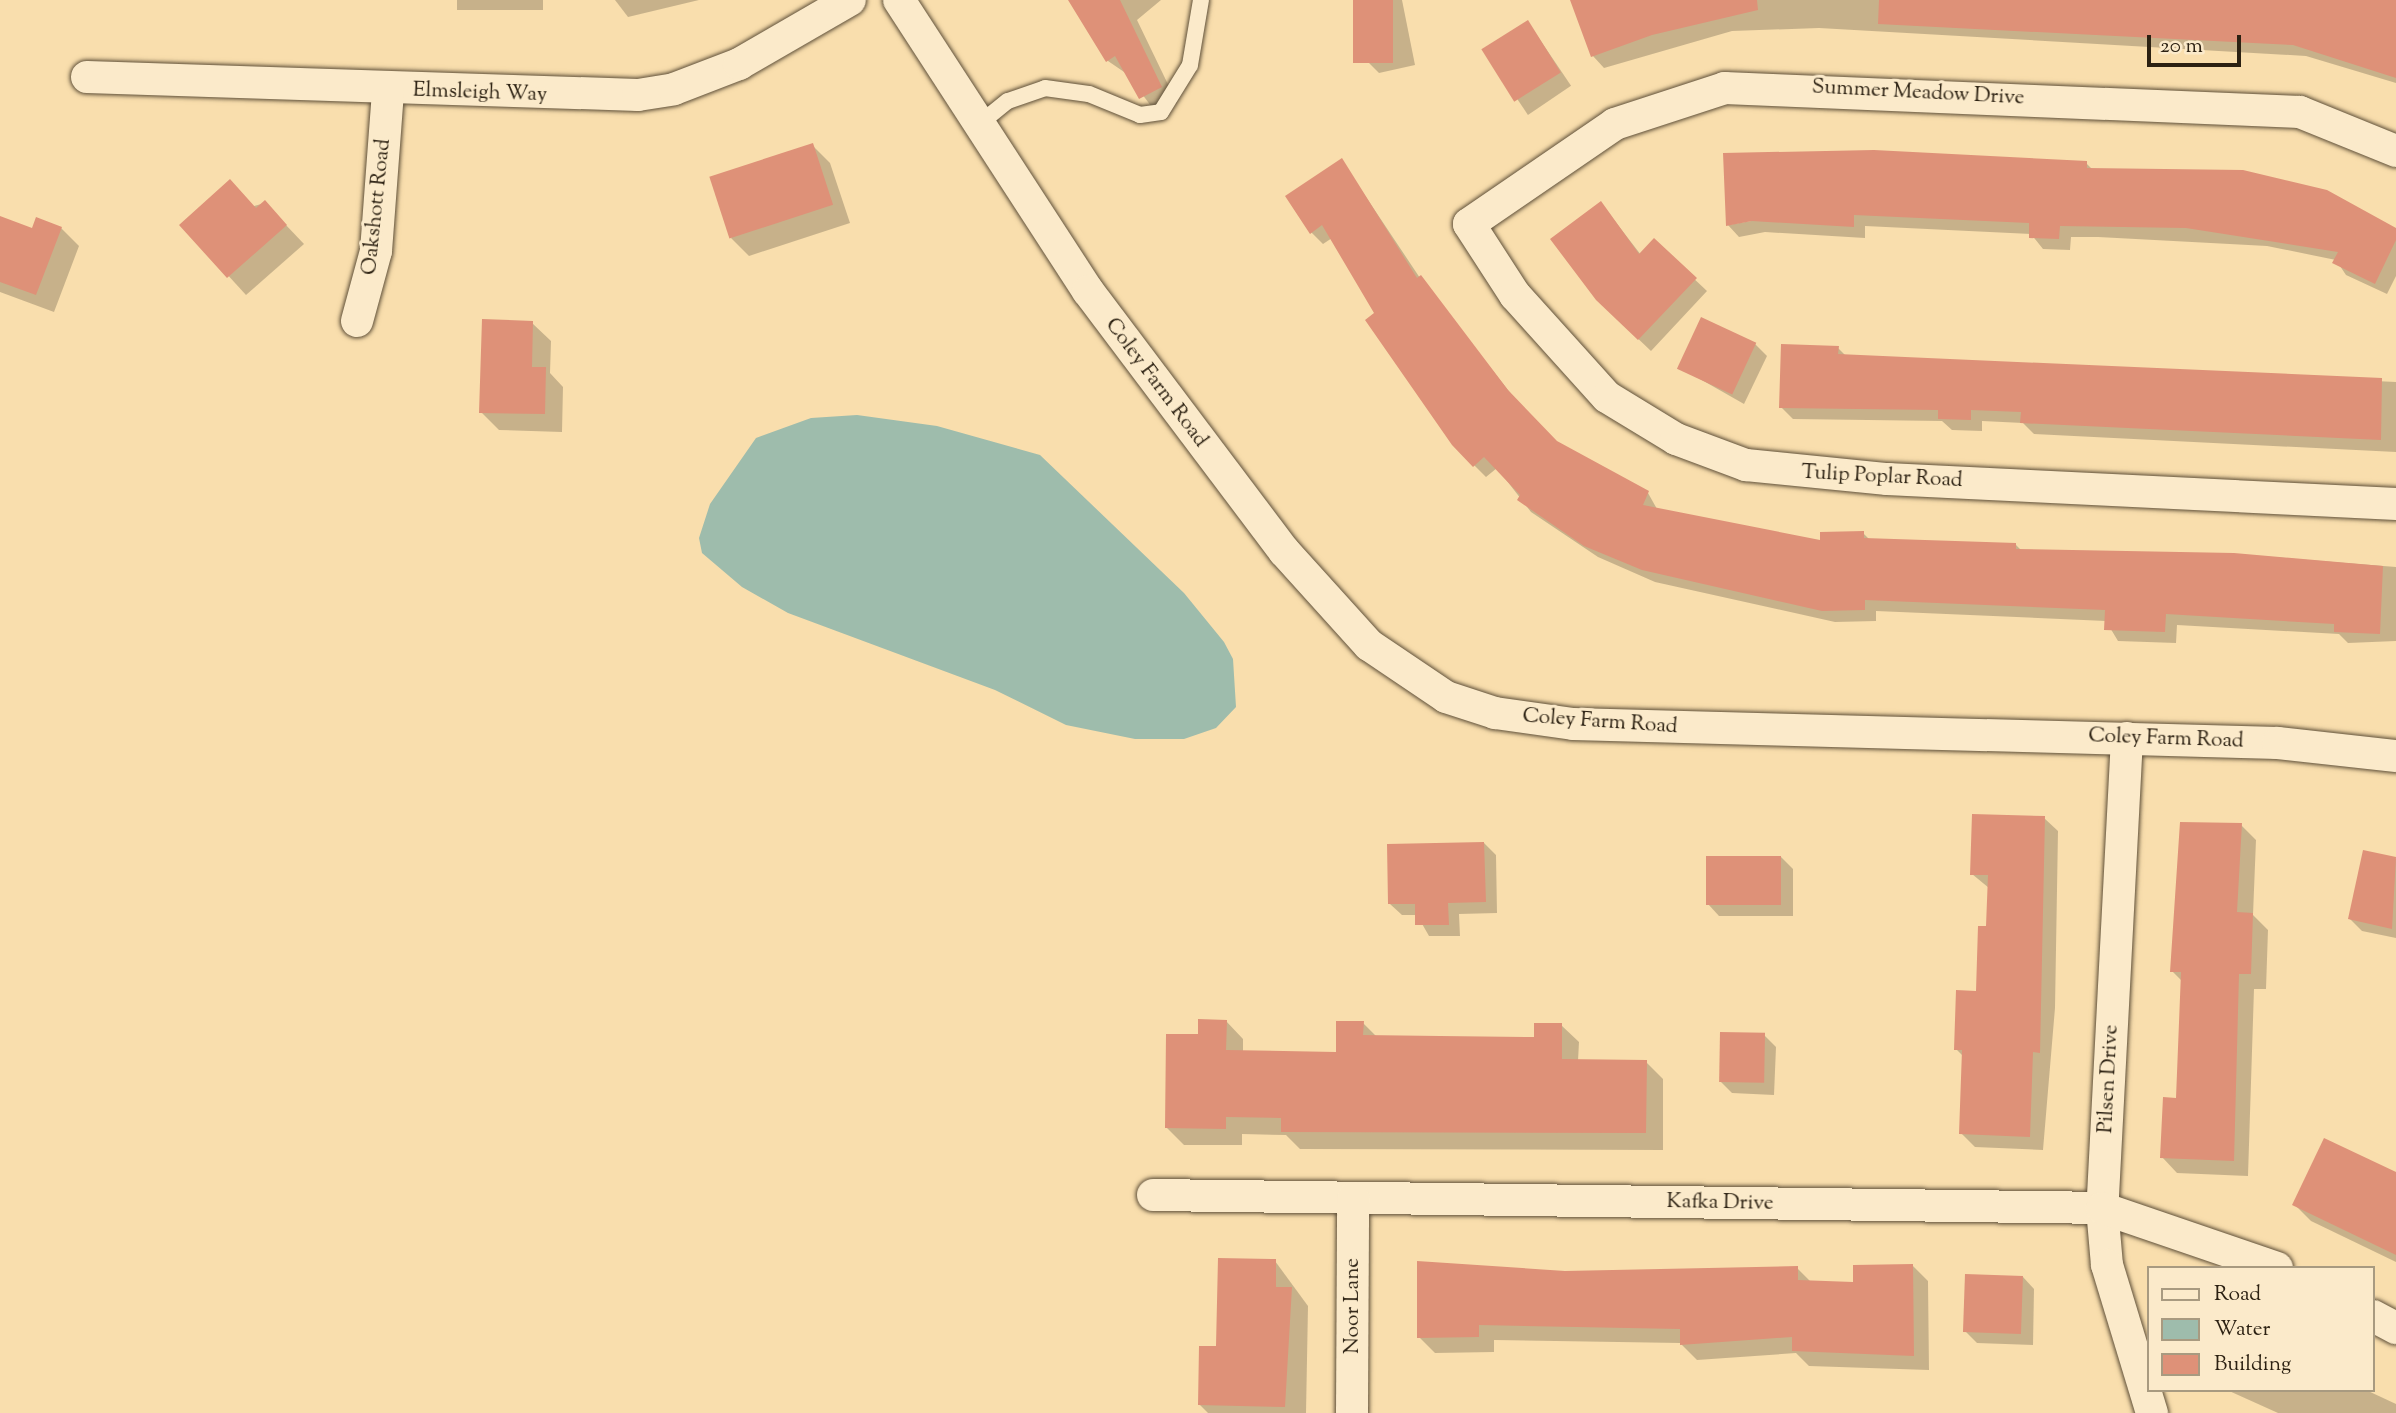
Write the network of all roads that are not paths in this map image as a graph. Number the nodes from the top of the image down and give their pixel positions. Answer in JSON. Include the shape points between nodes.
{"nodes":[{"id":1,"x":850,"y":0,"type":"edge"},
{"id":2,"x":898,"y":0,"type":"edge"},
{"id":3,"x":1200,"y":0,"type":"edge"},
{"id":4,"x":87,"y":77,"type":"dead end"},
{"id":5,"x":388,"y":90,"type":"junction"},
{"id":6,"x":978,"y":125,"type":"junction"},
{"id":7,"x":2396,"y":151,"type":"edge"},
{"id":8,"x":1469,"y":224,"type":"joint"},
{"id":9,"x":357,"y":321,"type":"dead end"},
{"id":10,"x":2396,"y":503,"type":"edge"},
{"id":11,"x":2127,"y":738,"type":"junction"},
{"id":12,"x":2396,"y":756,"type":"edge"},
{"id":13,"x":1153,"y":1195,"type":"dead end"},
{"id":14,"x":1353,"y":1198,"type":"junction"},
{"id":15,"x":2102,"y":1208,"type":"junction"},
{"id":16,"x":2271,"y":1266,"type":"edge"},
{"id":17,"x":2375,"y":1317,"type":"edge"},
{"id":18,"x":2396,"y":1328,"type":"edge"},
{"id":19,"x":1352,"y":1413,"type":"edge"},
{"id":20,"x":2152,"y":1413,"type":"edge"}],
"edges":[{"from":1,"to":5,"type":"street","name":"Elmsleigh Way","via":[[739,64],[674,89],[587,96]]},
{"from":2,"to":6,"type":"street","name":"Coley Farm Road"},
{"from":3,"to":6,"type":"lane","via":[[1190,65],[1161,112],[1140,115],[1089,94],[1045,88],[1008,101]]},
{"from":4,"to":5,"type":"street","name":"Elmsleigh Way"},
{"from":5,"to":9,"type":"street","name":"Oakshott Road","via":[[376,251]]},
{"from":6,"to":11,"type":"street","name":"Coley Farm Road","via":[[1088,291],[1284,551],[1369,645],[1421,683],[1484,709],[1573,724]]},
{"from":7,"to":8,"type":"street","name":"Summer Meadow Drive","via":[[2300,112],[1725,88],[1615,124]]},
{"from":8,"to":10,"type":"street","name":"Tulip Poplar Road","via":[[1515,295],[1607,397],[1676,439],[1745,465],[1887,479]]},
{"from":11,"to":12,"type":"street","name":"Coley Farm Road","via":[[2278,743]]},
{"from":11,"to":15,"type":"street","name":"Pilsen Drive"},
{"from":13,"to":14,"type":"street","name":"Kafka Drive"},
{"from":14,"to":15,"type":"street","name":"Kafka Drive"},
{"from":14,"to":19,"type":"street","name":"Noor Lane"},
{"from":15,"to":16,"type":"street","name":"Kafka Drive"},
{"from":15,"to":20,"type":"street","name":"Pilsen Drive","via":[[2107,1265]]},
{"from":17,"to":18,"type":"street"}]}
